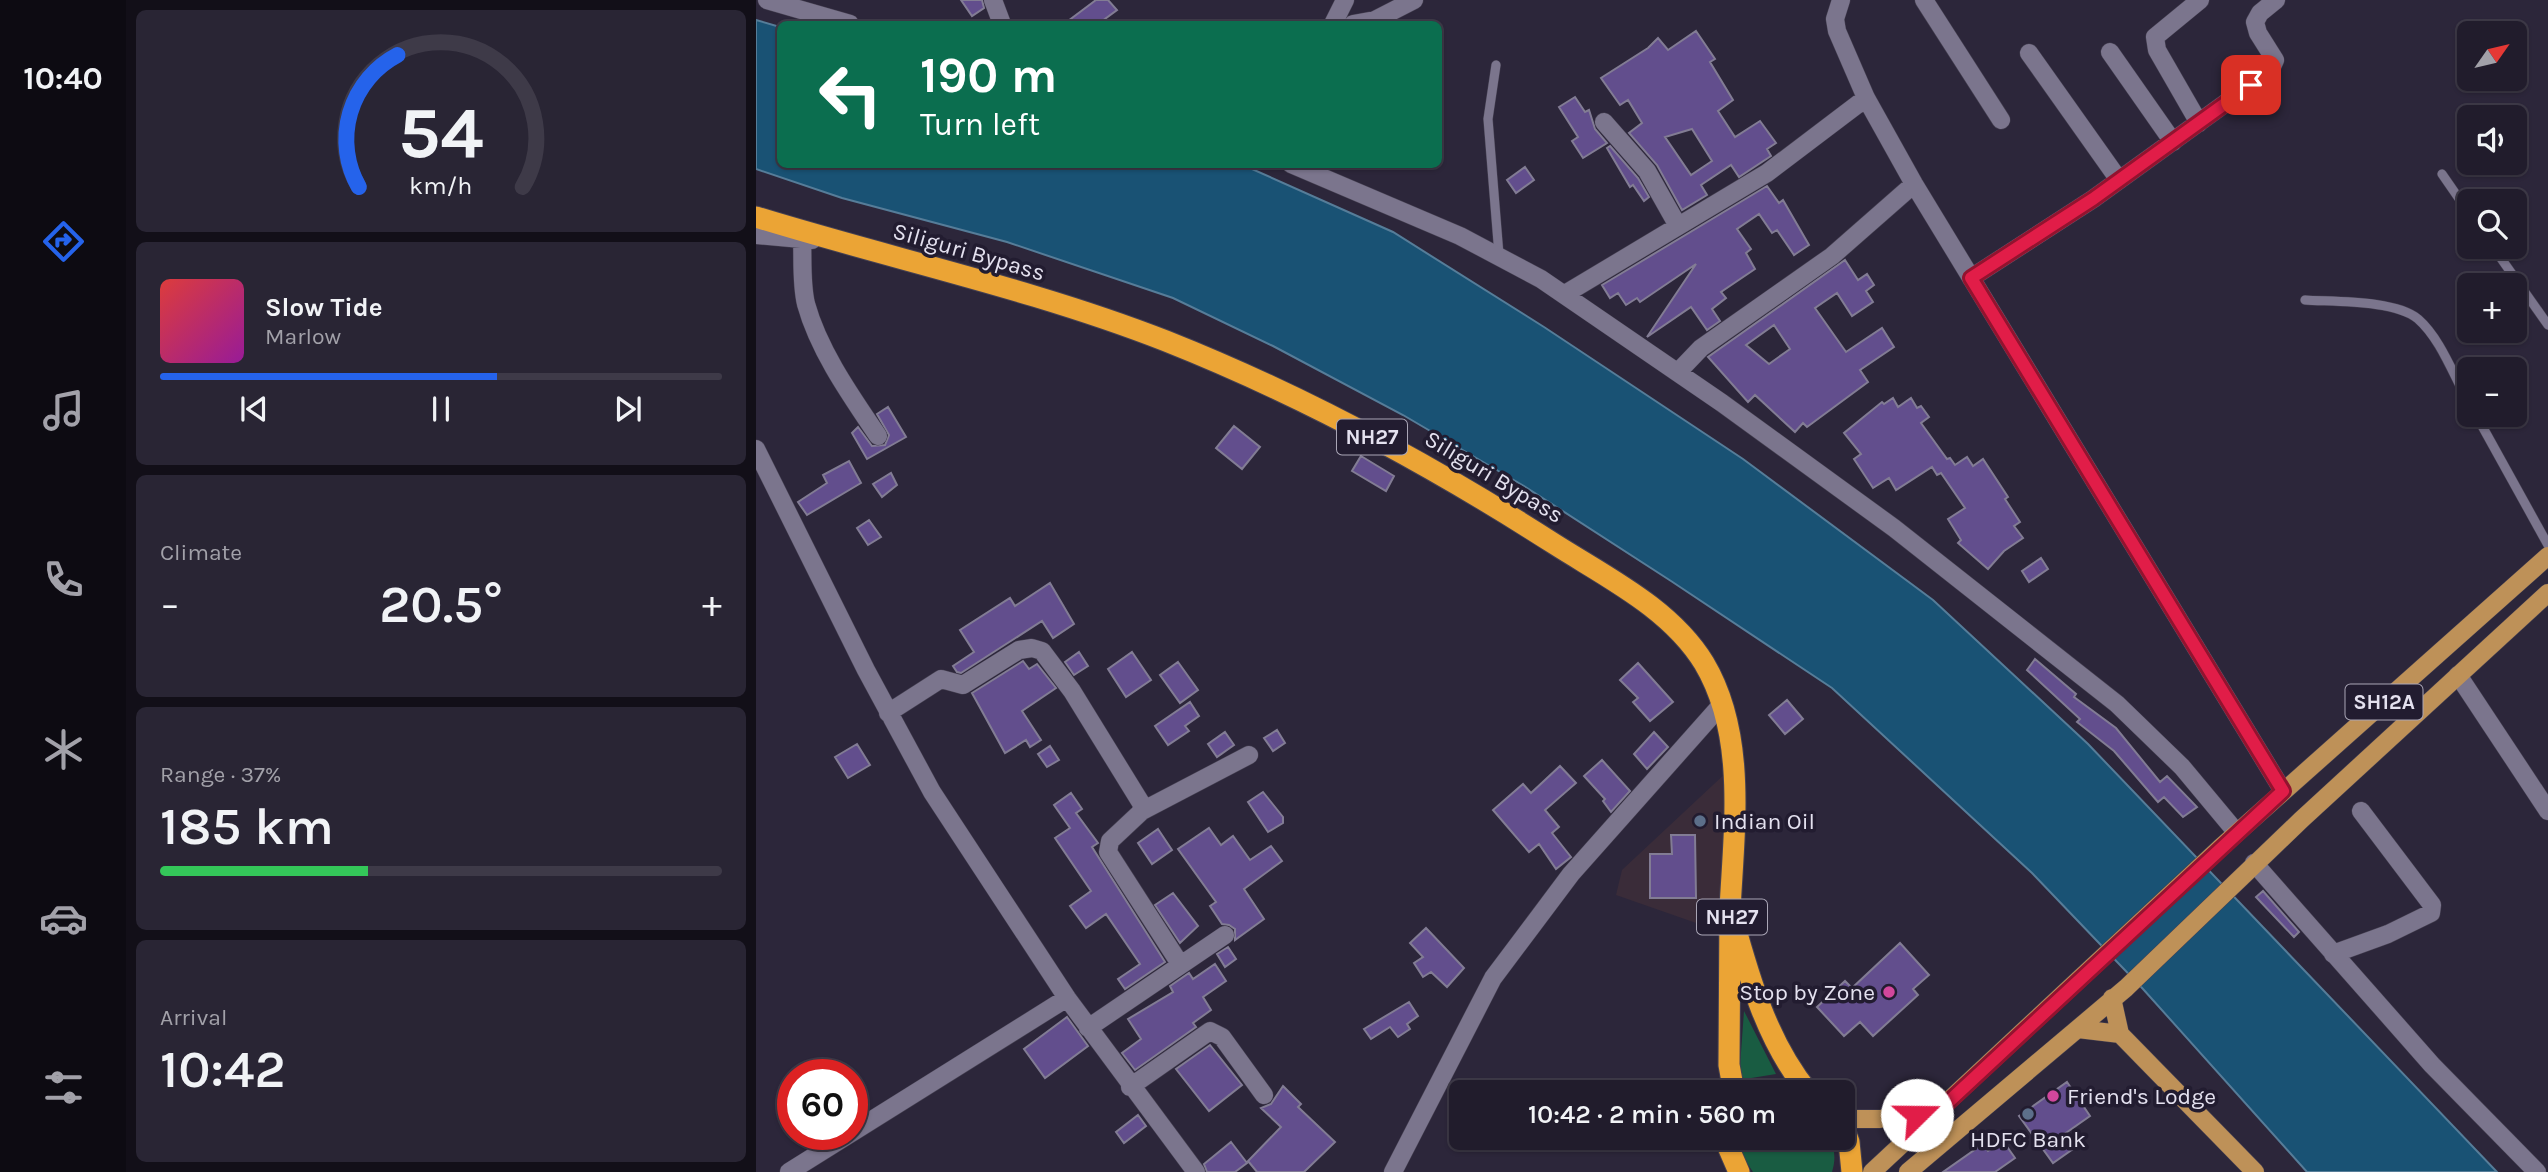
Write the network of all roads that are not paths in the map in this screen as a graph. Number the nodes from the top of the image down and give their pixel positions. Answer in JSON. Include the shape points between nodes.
{"nodes":[{"id":1,"x":767,"y":0,"type":"edge"},
{"id":2,"x":993,"y":0,"type":"edge"},
{"id":3,"x":1345,"y":0,"type":"edge"},
{"id":4,"x":1414,"y":0,"type":"edge"},
{"id":5,"x":1841,"y":0,"type":"edge"},
{"id":6,"x":1924,"y":0,"type":"edge"},
{"id":7,"x":2200,"y":0,"type":"edge"},
{"id":8,"x":2276,"y":0,"type":"edge"},
{"id":9,"x":840,"y":21,"type":"edge"},
{"id":10,"x":1001,"y":21,"type":"edge"},
{"id":11,"x":1334,"y":21,"type":"edge"},
{"id":12,"x":1370,"y":21,"type":"edge"},
{"id":13,"x":2110,"y":52,"type":"dead end"},
{"id":14,"x":2029,"y":53,"type":"dead end"},
{"id":15,"x":1496,"y":65,"type":"dead end"},
{"id":16,"x":1866,"y":98,"type":"junction"},
{"id":17,"x":2001,"y":120,"type":"dead end"},
{"id":18,"x":1604,"y":122,"type":"dead end"},
{"id":19,"x":2199,"y":123,"type":"junction"},
{"id":20,"x":2173,"y":142,"type":"junction"},
{"id":21,"x":1301,"y":168,"type":"edge"},
{"id":22,"x":2442,"y":174,"type":"dead end"},
{"id":23,"x":2119,"y":180,"type":"junction"},
{"id":24,"x":1914,"y":184,"type":"junction"},
{"id":25,"x":2457,"y":196,"type":"edge"},
{"id":26,"x":756,"y":216,"type":"edge"},
{"id":27,"x":1678,"y":226,"type":"junction"},
{"id":28,"x":756,"y":235,"type":"edge"},
{"id":29,"x":802,"y":239,"type":"junction"},
{"id":30,"x":831,"y":240,"type":"junction"},
{"id":31,"x":1499,"y":256,"type":"junction"},
{"id":32,"x":2501,"y":259,"type":"edge"},
{"id":33,"x":1971,"y":278,"type":"junction"},
{"id":34,"x":1565,"y":294,"type":"junction"},
{"id":35,"x":2305,"y":300,"type":"dead end"},
{"id":36,"x":2548,"y":326,"type":"edge"},
{"id":37,"x":1678,"y":372,"type":"junction"},
{"id":38,"x":2457,"y":382,"type":"edge"},
{"id":39,"x":2483,"y":427,"type":"edge"},
{"id":40,"x":878,"y":436,"type":"dead end"},
{"id":41,"x":756,"y":449,"type":"edge"},
{"id":42,"x":2548,"y":545,"type":"edge"},
{"id":43,"x":2548,"y":556,"type":"edge"},
{"id":44,"x":2548,"y":593,"type":"edge"},
{"id":45,"x":2458,"y":675,"type":"junction"},
{"id":46,"x":1722,"y":704,"type":"junction"},
{"id":47,"x":888,"y":713,"type":"junction"},
{"id":48,"x":1249,"y":755,"type":"dead end"},
{"id":49,"x":2283,"y":791,"type":"junction"},
{"id":50,"x":1142,"y":811,"type":"junction"},
{"id":51,"x":2361,"y":811,"type":"dead end"},
{"id":52,"x":2548,"y":811,"type":"edge"},
{"id":53,"x":2237,"y":833,"type":"junction"},
{"id":54,"x":2248,"y":869,"type":"junction"},
{"id":55,"x":1730,"y":909,"type":"junction"},
{"id":56,"x":1224,"y":934,"type":"dead end"},
{"id":57,"x":2333,"y":954,"type":"junction"},
{"id":58,"x":1180,"y":964,"type":"junction"},
{"id":59,"x":2119,"y":993,"type":"junction"},
{"id":60,"x":1067,"y":999,"type":"junction"},
{"id":61,"x":1087,"y":1028,"type":"junction"},
{"id":62,"x":2078,"y":1029,"type":"junction"},
{"id":63,"x":2120,"y":1034,"type":"junction"},
{"id":64,"x":1732,"y":1080,"type":"edge"},
{"id":65,"x":1800,"y":1080,"type":"edge"},
{"id":66,"x":1130,"y":1087,"type":"junction"},
{"id":67,"x":1264,"y":1095,"type":"dead end"},
{"id":68,"x":1943,"y":1107,"type":"junction"},
{"id":69,"x":1855,"y":1119,"type":"edge"},
{"id":70,"x":1727,"y":1150,"type":"edge"},
{"id":71,"x":1732,"y":1150,"type":"edge"},
{"id":72,"x":1850,"y":1150,"type":"edge"},
{"id":73,"x":789,"y":1172,"type":"edge"},
{"id":74,"x":1196,"y":1172,"type":"edge"},
{"id":75,"x":1394,"y":1172,"type":"edge"},
{"id":76,"x":1717,"y":1172,"type":"edge"},
{"id":77,"x":1739,"y":1172,"type":"edge"},
{"id":78,"x":1852,"y":1172,"type":"edge"},
{"id":79,"x":1872,"y":1172,"type":"edge"},
{"id":80,"x":1908,"y":1172,"type":"edge"},
{"id":81,"x":2255,"y":1172,"type":"edge"},
{"id":82,"x":2538,"y":1172,"type":"edge"}],
"edges":[{"from":1,"to":9,"type":"street"},
{"from":2,"to":10,"type":"street"},
{"from":3,"to":11,"type":"street"},
{"from":4,"to":12,"type":"street"},
{"from":5,"to":16,"type":"street","via":[[1835,19],[1837,31]]},
{"from":6,"to":17,"type":"street"},
{"from":7,"to":19,"type":"street","via":[[2155,37],[2157,50]]},
{"from":8,"to":19,"type":"street","via":[[2255,22],[2274,55],[2274,68]]},
{"from":13,"to":20,"type":"street"},
{"from":14,"to":23,"type":"street"},
{"from":15,"to":31,"type":"lane","via":[[1488,118]]},
{"from":16,"to":24,"type":"street"},
{"from":16,"to":27,"type":"street","via":[[1767,173]]},
{"from":18,"to":27,"type":"street","via":[[1647,171]]},
{"from":19,"to":20,"type":"street"},
{"from":20,"to":23,"type":"street"},
{"from":21,"to":31,"type":"street"},
{"from":22,"to":25,"type":"lane"},
{"from":23,"to":33,"type":"street"},
{"from":24,"to":33,"type":"street"},
{"from":24,"to":37,"type":"street","via":[[1832,256],[1700,348]]},
{"from":26,"to":30,"type":"highway","name":"Siliguri Bypass","number":"NH27"},
{"from":27,"to":34,"type":"street"},
{"from":28,"to":29,"type":"street"},
{"from":29,"to":30,"type":"street"},
{"from":29,"to":40,"type":"street","via":[[804,293],[815,328]]},
{"from":30,"to":46,"type":"highway","name":"Siliguri Bypass","number":"NH27","via":[[1055,304],[1167,342],[1402,452],[1494,505],[1658,613],[1681,633],[1704,664]]},
{"from":31,"to":34,"type":"street"},
{"from":32,"to":36,"type":"lane"},
{"from":33,"to":49,"type":"street"},
{"from":34,"to":37,"type":"street"},
{"from":35,"to":38,"type":"lane","via":[[2408,312],[2426,328]]},
{"from":37,"to":53,"type":"street","via":[[1894,528],[2117,704],[2182,767]]},
{"from":39,"to":42,"type":"lane"},
{"from":41,"to":47,"type":"street"},
{"from":43,"to":49,"type":"main road","number":"SH12A"},
{"from":44,"to":45,"type":"main road","number":"SH12A"},
{"from":45,"to":52,"type":"street"},
{"from":45,"to":54,"type":"main road","number":"SH12A"},
{"from":46,"to":55,"type":"highway","name":"Siliguri Bypass","number":"NH27","via":[[1733,768]]},
{"from":46,"to":75,"type":"street","via":[[1571,874],[1493,978]]},
{"from":47,"to":50,"type":"street","via":[[941,679],[963,685],[1019,650],[1038,649],[1051,659],[1072,691]]},
{"from":47,"to":60,"type":"street","via":[[932,792]]},
{"from":48,"to":50,"type":"street"},
{"from":49,"to":53,"type":"main road","number":"SH12A"},
{"from":50,"to":58,"type":"street","via":[[1107,849]]},
{"from":51,"to":57,"type":"street","via":[[2432,905],[2431,913]]},
{"from":53,"to":68,"type":"main road","number":"SH12A"},
{"from":54,"to":57,"type":"street"},
{"from":54,"to":59,"type":"main road","number":"SH12A"},
{"from":55,"to":64,"type":"highway","number":"NH27"},
{"from":55,"to":65,"type":"highway","number":"NH27","via":[[1755,994],[1776,1042]]},
{"from":56,"to":58,"type":"street"},
{"from":57,"to":82,"type":"street","via":[[2432,1065]]},
{"from":58,"to":61,"type":"street"},
{"from":59,"to":62,"type":"main road","number":"SH12A"},
{"from":59,"to":63,"type":"main road"},
{"from":60,"to":61,"type":"street"},
{"from":60,"to":73,"type":"street"},
{"from":61,"to":66,"type":"street"},
{"from":62,"to":63,"type":"main road"},
{"from":62,"to":80,"type":"main road","number":"SH12A"},
{"from":63,"to":81,"type":"main road"},
{"from":66,"to":67,"type":"street","via":[[1210,1031],[1222,1037]]},
{"from":66,"to":74,"type":"street"},
{"from":68,"to":69,"type":"main road","number":"SH12A","via":[[1917,1115]]},
{"from":68,"to":79,"type":"main road","number":"SH12A"},
{"from":70,"to":76,"type":"highway"},
{"from":71,"to":77,"type":"highway"},
{"from":72,"to":78,"type":"highway"}]}
